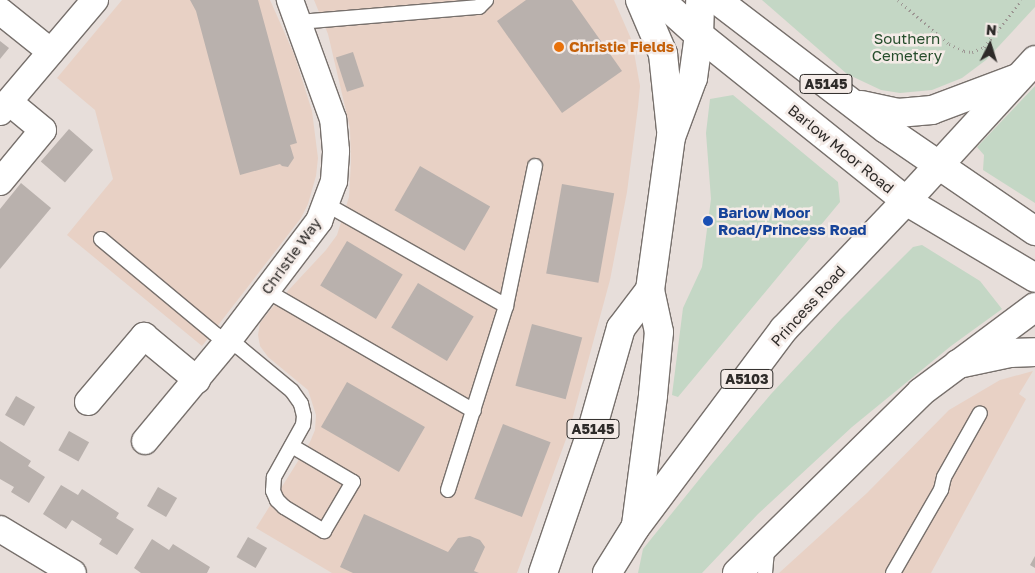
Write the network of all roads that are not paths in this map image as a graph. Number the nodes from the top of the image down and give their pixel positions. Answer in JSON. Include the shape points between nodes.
{"nodes":[{"id":1,"x":95,"y":0,"type":"edge"},
{"id":2,"x":486,"y":0,"type":"edge"},
{"id":3,"x":640,"y":0,"type":"edge"},
{"id":4,"x":660,"y":0,"type":"edge"},
{"id":5,"x":700,"y":0,"type":"edge"},
{"id":6,"x":717,"y":0,"type":"edge"},
{"id":7,"x":0,"y":11,"type":"edge"},
{"id":8,"x":295,"y":11,"type":"edge"},
{"id":9,"x":699,"y":35,"type":"junction"},
{"id":10,"x":51,"y":52,"type":"junction"},
{"id":11,"x":1026,"y":68,"type":"edge"},
{"id":12,"x":833,"y":90,"type":"junction"},
{"id":13,"x":4,"y":107,"type":"edge"},
{"id":14,"x":671,"y":137,"type":"junction"},
{"id":15,"x":937,"y":165,"type":"junction"},
{"id":16,"x":536,"y":166,"type":"dead end"},
{"id":17,"x":0,"y":182,"type":"edge"},
{"id":18,"x":906,"y":201,"type":"junction"},
{"id":19,"x":326,"y":204,"type":"junction"},
{"id":20,"x":1035,"y":231,"type":"edge"},
{"id":21,"x":101,"y":239,"type":"dead end"},
{"id":22,"x":1035,"y":278,"type":"edge"},
{"id":23,"x":650,"y":290,"type":"junction"},
{"id":24,"x":267,"y":291,"type":"junction"},
{"id":25,"x":506,"y":306,"type":"junction"},
{"id":26,"x":1035,"y":307,"type":"edge"},
{"id":27,"x":228,"y":341,"type":"junction"},
{"id":28,"x":1035,"y":352,"type":"edge"},
{"id":29,"x":958,"y":364,"type":"junction"},
{"id":30,"x":197,"y":380,"type":"junction"},
{"id":31,"x":653,"y":395,"type":"joint"},
{"id":32,"x":88,"y":402,"type":"dead end"},
{"id":33,"x":474,"y":411,"type":"junction"},
{"id":34,"x":980,"y":413,"type":"dead end"},
{"id":35,"x":145,"y":441,"type":"dead end"},
{"id":36,"x":292,"y":446,"type":"junction"},
{"id":37,"x":448,"y":490,"type":"dead end"},
{"id":38,"x":635,"y":528,"type":"junction"},
{"id":39,"x":0,"y":529,"type":"edge"},
{"id":40,"x":768,"y":542,"type":"junction"},
{"id":41,"x":73,"y":573,"type":"edge"},
{"id":42,"x":543,"y":573,"type":"edge"},
{"id":43,"x":606,"y":573,"type":"edge"},
{"id":44,"x":629,"y":573,"type":"edge"},
{"id":45,"x":737,"y":573,"type":"edge"},
{"id":46,"x":765,"y":573,"type":"edge"},
{"id":47,"x":893,"y":573,"type":"edge"}],
"edges":[{"from":1,"to":10,"type":"street"},
{"from":2,"to":8,"type":"lane","via":[[480,7]]},
{"from":3,"to":14,"type":"main road","number":"A5145","via":[[663,54]]},
{"from":4,"to":9,"type":"main road","name":"Barlow Moor Road","number":"A5145"},
{"from":5,"to":9,"type":"main road","number":"A5145"},
{"from":6,"to":12,"type":"main road","number":"A5145"},
{"from":7,"to":10,"type":"street"},
{"from":8,"to":19,"type":"street","name":"Christie Way","via":[[333,119],[336,158],[334,181]]},
{"from":9,"to":14,"type":"main road","number":"A5145","via":[[693,78]]},
{"from":9,"to":18,"type":"main road","name":"Barlow Moor Road","number":"A5145"},
{"from":10,"to":13,"type":"street"},
{"from":11,"to":12,"type":"main road","number":"A5145","via":[[948,105],[917,112],[884,111],[864,106]]},
{"from":11,"to":15,"type":"main road","name":"Princess Road","number":"A5103"},
{"from":12,"to":15,"type":"main road","number":"A5145"},
{"from":13,"to":17,"type":"street","via":[[43,130]]},
{"from":14,"to":23,"type":"main road","number":"A5145"},
{"from":15,"to":18,"type":"main road","name":"Princess Road","number":"A5103"},
{"from":15,"to":20,"type":"main road","number":"A5145"},
{"from":16,"to":25,"type":"lane"},
{"from":18,"to":22,"type":"main road","name":"Barlow Moor Road","number":"A5145"},
{"from":18,"to":38,"type":"main road","name":"Princess Road","number":"A5103","via":[[784,328]]},
{"from":19,"to":24,"type":"street","name":"Christie Way","via":[[319,221]]},
{"from":19,"to":25,"type":"lane"},
{"from":21,"to":27,"type":"lane","via":[[215,334]]},
{"from":23,"to":31,"type":"main road","number":"A5145","via":[[659,332]]},
{"from":23,"to":42,"type":"main road","number":"A5145","via":[[621,328],[591,433]]},
{"from":24,"to":27,"type":"street","name":"Christie Way"},
{"from":24,"to":33,"type":"lane"},
{"from":25,"to":33,"type":"lane"},
{"from":26,"to":29,"type":"main road"},
{"from":27,"to":30,"type":"street","name":"Christie Way"},
{"from":27,"to":36,"type":"lane","via":[[292,390],[304,416]]},
{"from":28,"to":29,"type":"main road","via":[[1010,353]]},
{"from":29,"to":40,"type":"main road","via":[[922,392]]},
{"from":30,"to":32,"type":"street","via":[[144,336]]},
{"from":30,"to":35,"type":"street","name":"Christie Way"},
{"from":31,"to":38,"type":"main road","number":"A5103"},
{"from":33,"to":37,"type":"lane"},
{"from":34,"to":47,"type":"lane","via":[[944,477],[941,490]]},
{"from":36,"to":36,"type":"lane","via":[[274,477],[273,492],[284,507],[324,531],[353,482]]},
{"from":38,"to":43,"type":"main road","name":"Princess Road","number":"A5103"},
{"from":38,"to":44,"type":"main road","number":"A5103"},
{"from":39,"to":41,"type":"street"},
{"from":40,"to":45,"type":"main road"},
{"from":40,"to":46,"type":"lane"}]}
